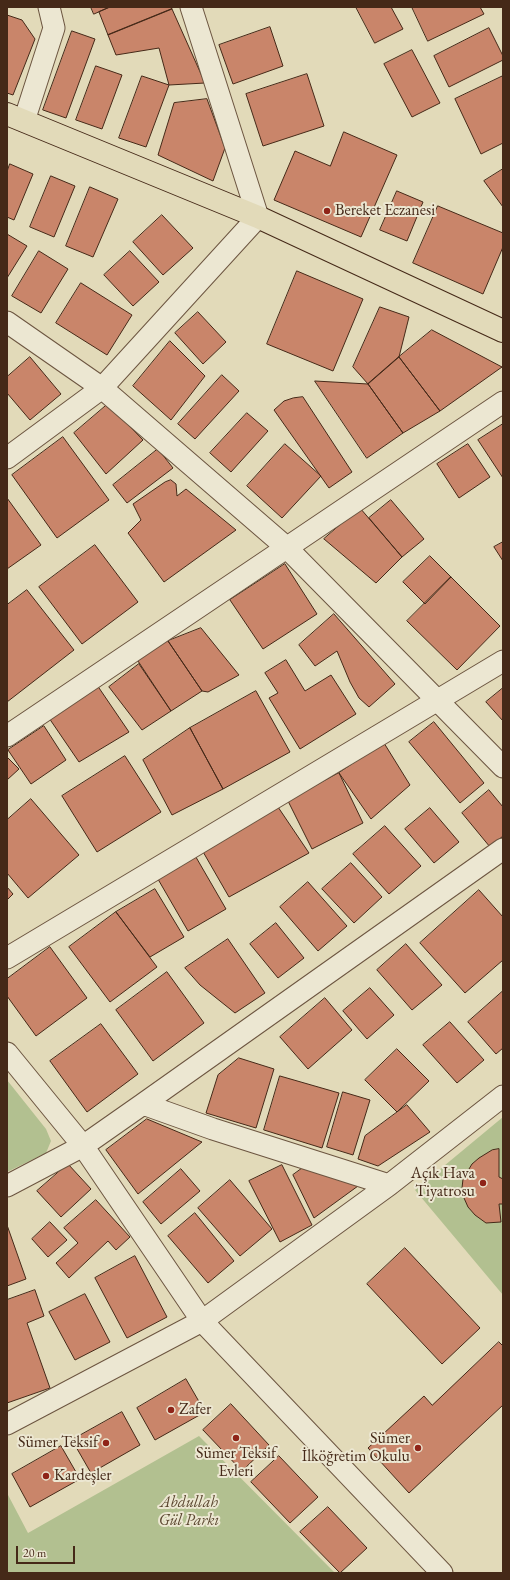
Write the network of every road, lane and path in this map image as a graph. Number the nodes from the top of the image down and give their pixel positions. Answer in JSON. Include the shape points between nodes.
{"nodes":[{"id":1,"x":49,"y":7,"type":"edge"},
{"id":2,"x":191,"y":7,"type":"edge"},
{"id":3,"x":15,"y":117,"type":"edge"},
{"id":4,"x":258,"y":217,"type":"junction"},
{"id":5,"x":7,"y":322,"type":"edge"},
{"id":6,"x":503,"y":332,"type":"edge"},
{"id":7,"x":102,"y":388,"type":"junction"},
{"id":8,"x":503,"y":402,"type":"edge"},
{"id":9,"x":7,"y":458,"type":"edge"},
{"id":10,"x":286,"y":548,"type":"junction"},
{"id":11,"x":503,"y":661,"type":"edge"},
{"id":12,"x":438,"y":701,"type":"junction"},
{"id":13,"x":7,"y":736,"type":"edge"},
{"id":14,"x":503,"y":768,"type":"edge"},
{"id":15,"x":503,"y":849,"type":"edge"},
{"id":16,"x":7,"y":958,"type":"edge"},
{"id":17,"x":7,"y":1053,"type":"edge"},
{"id":18,"x":503,"y":1096,"type":"edge"},
{"id":19,"x":143,"y":1104,"type":"junction"},
{"id":20,"x":83,"y":1146,"type":"junction"},
{"id":21,"x":389,"y":1185,"type":"junction"},
{"id":22,"x":7,"y":1186,"type":"edge"},
{"id":23,"x":202,"y":1321,"type":"junction"},
{"id":24,"x":7,"y":1424,"type":"edge"},
{"id":25,"x":442,"y":1573,"type":"edge"}],
"edges":[{"from":1,"to":3,"type":"street","via":[[54,28]]},
{"from":2,"to":4,"type":"street"},
{"from":3,"to":4,"type":"main road"},
{"from":4,"to":6,"type":"main road"},
{"from":4,"to":7,"type":"street"},
{"from":5,"to":7,"type":"street"},
{"from":7,"to":9,"type":"street"},
{"from":7,"to":10,"type":"street"},
{"from":8,"to":10,"type":"street"},
{"from":10,"to":12,"type":"street"},
{"from":10,"to":13,"type":"street"},
{"from":11,"to":12,"type":"street"},
{"from":12,"to":14,"type":"street"},
{"from":12,"to":16,"type":"street"},
{"from":15,"to":19,"type":"street"},
{"from":17,"to":20,"type":"street"},
{"from":18,"to":21,"type":"street"},
{"from":19,"to":20,"type":"street"},
{"from":19,"to":21,"type":"street"},
{"from":20,"to":22,"type":"street"},
{"from":20,"to":23,"type":"street"},
{"from":21,"to":23,"type":"street"},
{"from":23,"to":24,"type":"street"},
{"from":23,"to":25,"type":"street"}]}
